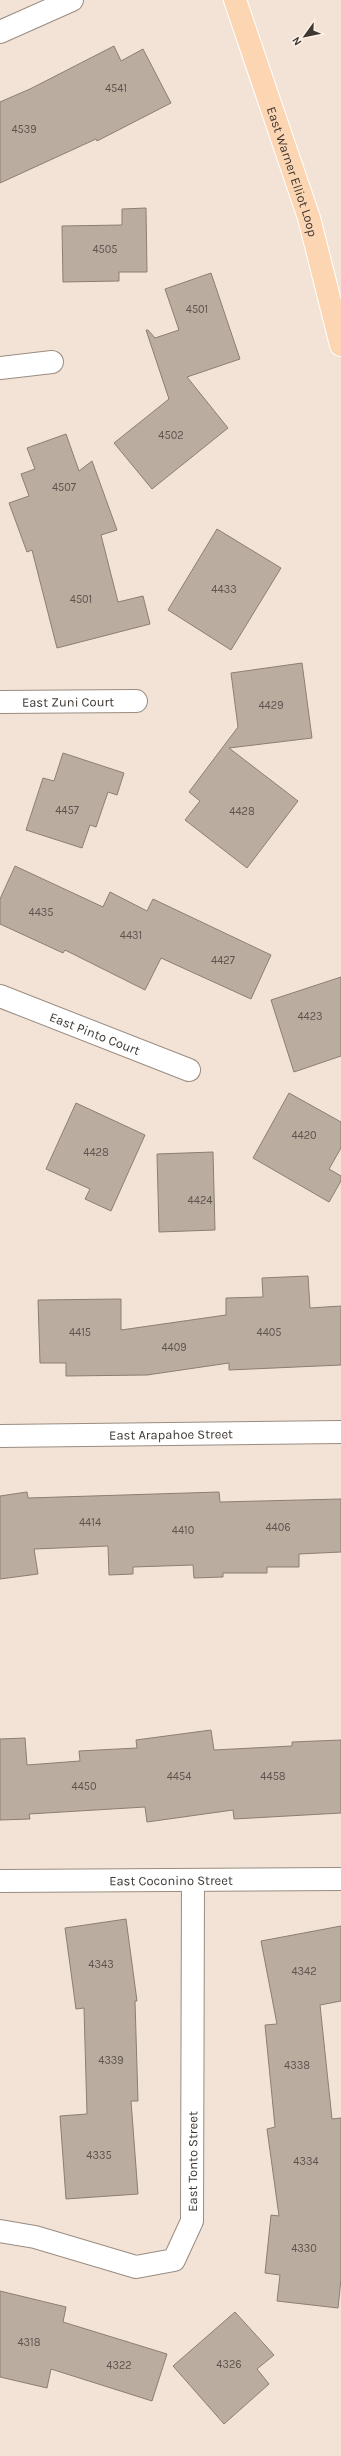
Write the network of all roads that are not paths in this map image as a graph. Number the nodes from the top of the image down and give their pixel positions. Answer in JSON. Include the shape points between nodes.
{"nodes":[{"id":1,"x":72,"y":0,"type":"edge"},
{"id":2,"x":235,"y":0,"type":"edge"},
{"id":3,"x":0,"y":32,"type":"edge"},
{"id":4,"x":341,"y":345,"type":"edge"},
{"id":5,"x":52,"y":362,"type":"dead end"},
{"id":6,"x":0,"y":368,"type":"edge"},
{"id":7,"x":136,"y":701,"type":"dead end"},
{"id":8,"x":0,"y":702,"type":"edge"},
{"id":9,"x":0,"y":996,"type":"edge"},
{"id":10,"x":189,"y":1070,"type":"dead end"},
{"id":11,"x":341,"y":1432,"type":"edge"},
{"id":12,"x":0,"y":1436,"type":"edge"},
{"id":13,"x":341,"y":1879,"type":"edge"},
{"id":14,"x":193,"y":1880,"type":"junction"},
{"id":15,"x":0,"y":1882,"type":"edge"},
{"id":16,"x":0,"y":2232,"type":"edge"}],
"edges":[{"from":1,"to":3,"type":"street"},
{"from":2,"to":4,"type":"main road","name":"East Warner Elliot Loop","via":[[309,218]]},
{"from":5,"to":6,"type":"street"},
{"from":7,"to":8,"type":"street","name":"East Zuni Court"},
{"from":9,"to":10,"type":"street","name":"East Pinto Court"},
{"from":11,"to":12,"type":"street","name":"East Arapahoe Street"},
{"from":13,"to":14,"type":"street","name":"East Coconino Street"},
{"from":14,"to":15,"type":"street","name":"East Coconino Street"},
{"from":14,"to":16,"type":"street","name":"East Tonto Street","via":[[192,2221],[174,2260],[136,2267],[35,2237]]}]}
